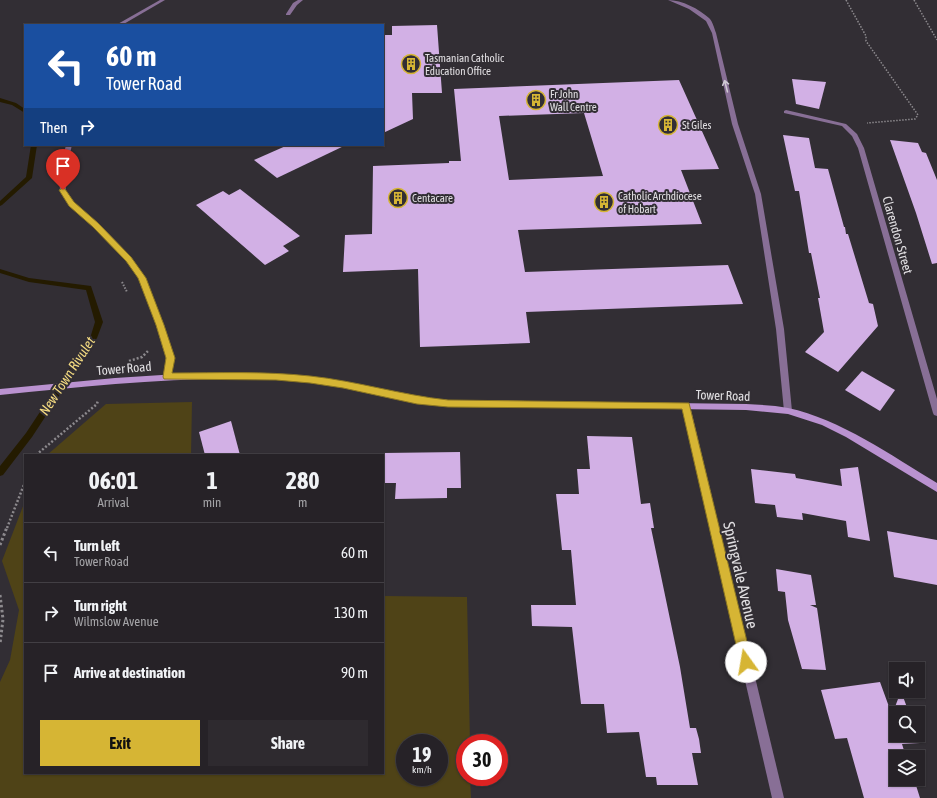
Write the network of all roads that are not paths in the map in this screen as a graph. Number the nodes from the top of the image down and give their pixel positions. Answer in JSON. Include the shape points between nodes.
{"nodes":[{"id":1,"x":163,"y":0,"type":"edge"},
{"id":2,"x":301,"y":0,"type":"edge"},
{"id":3,"x":670,"y":0,"type":"edge"},
{"id":4,"x":288,"y":14,"type":"dead end"},
{"id":5,"x":120,"y":24,"type":"edge"},
{"id":6,"x":786,"y":112,"type":"dead end"},
{"id":7,"x":69,"y":146,"type":"edge"},
{"id":8,"x":167,"y":377,"type":"junction"},
{"id":9,"x":0,"y":392,"type":"edge"},
{"id":10,"x":686,"y":406,"type":"junction"},
{"id":11,"x":788,"y":411,"type":"junction"},
{"id":12,"x":937,"y":413,"type":"edge"},
{"id":13,"x":937,"y":488,"type":"edge"},
{"id":14,"x":778,"y":798,"type":"edge"}],
"edges":[{"from":1,"to":5,"type":"street"},
{"from":2,"to":4,"type":"street"},
{"from":11,"to":3,"type":"street","one_way":true,"via":[[780,329],[758,194],[735,124],[714,33],[708,20],[691,8]]},
{"from":6,"to":12,"type":"street","name":"Clarendon Street","via":[[844,126],[855,135]]},
{"from":7,"to":8,"type":"street","via":[[62,174],[63,190],[71,204],[96,225],[142,278],[170,358]]},
{"from":8,"to":9,"type":"street","name":"Tower Road"},
{"from":8,"to":10,"type":"street","name":"Tower Road","via":[[310,379],[417,400],[448,403]]},
{"from":10,"to":11,"type":"street","name":"Tower Road"},
{"from":10,"to":14,"type":"street","name":"Springvale Avenue"},
{"from":11,"to":13,"type":"street","name":"Tower Road","via":[[824,422]]}]}
